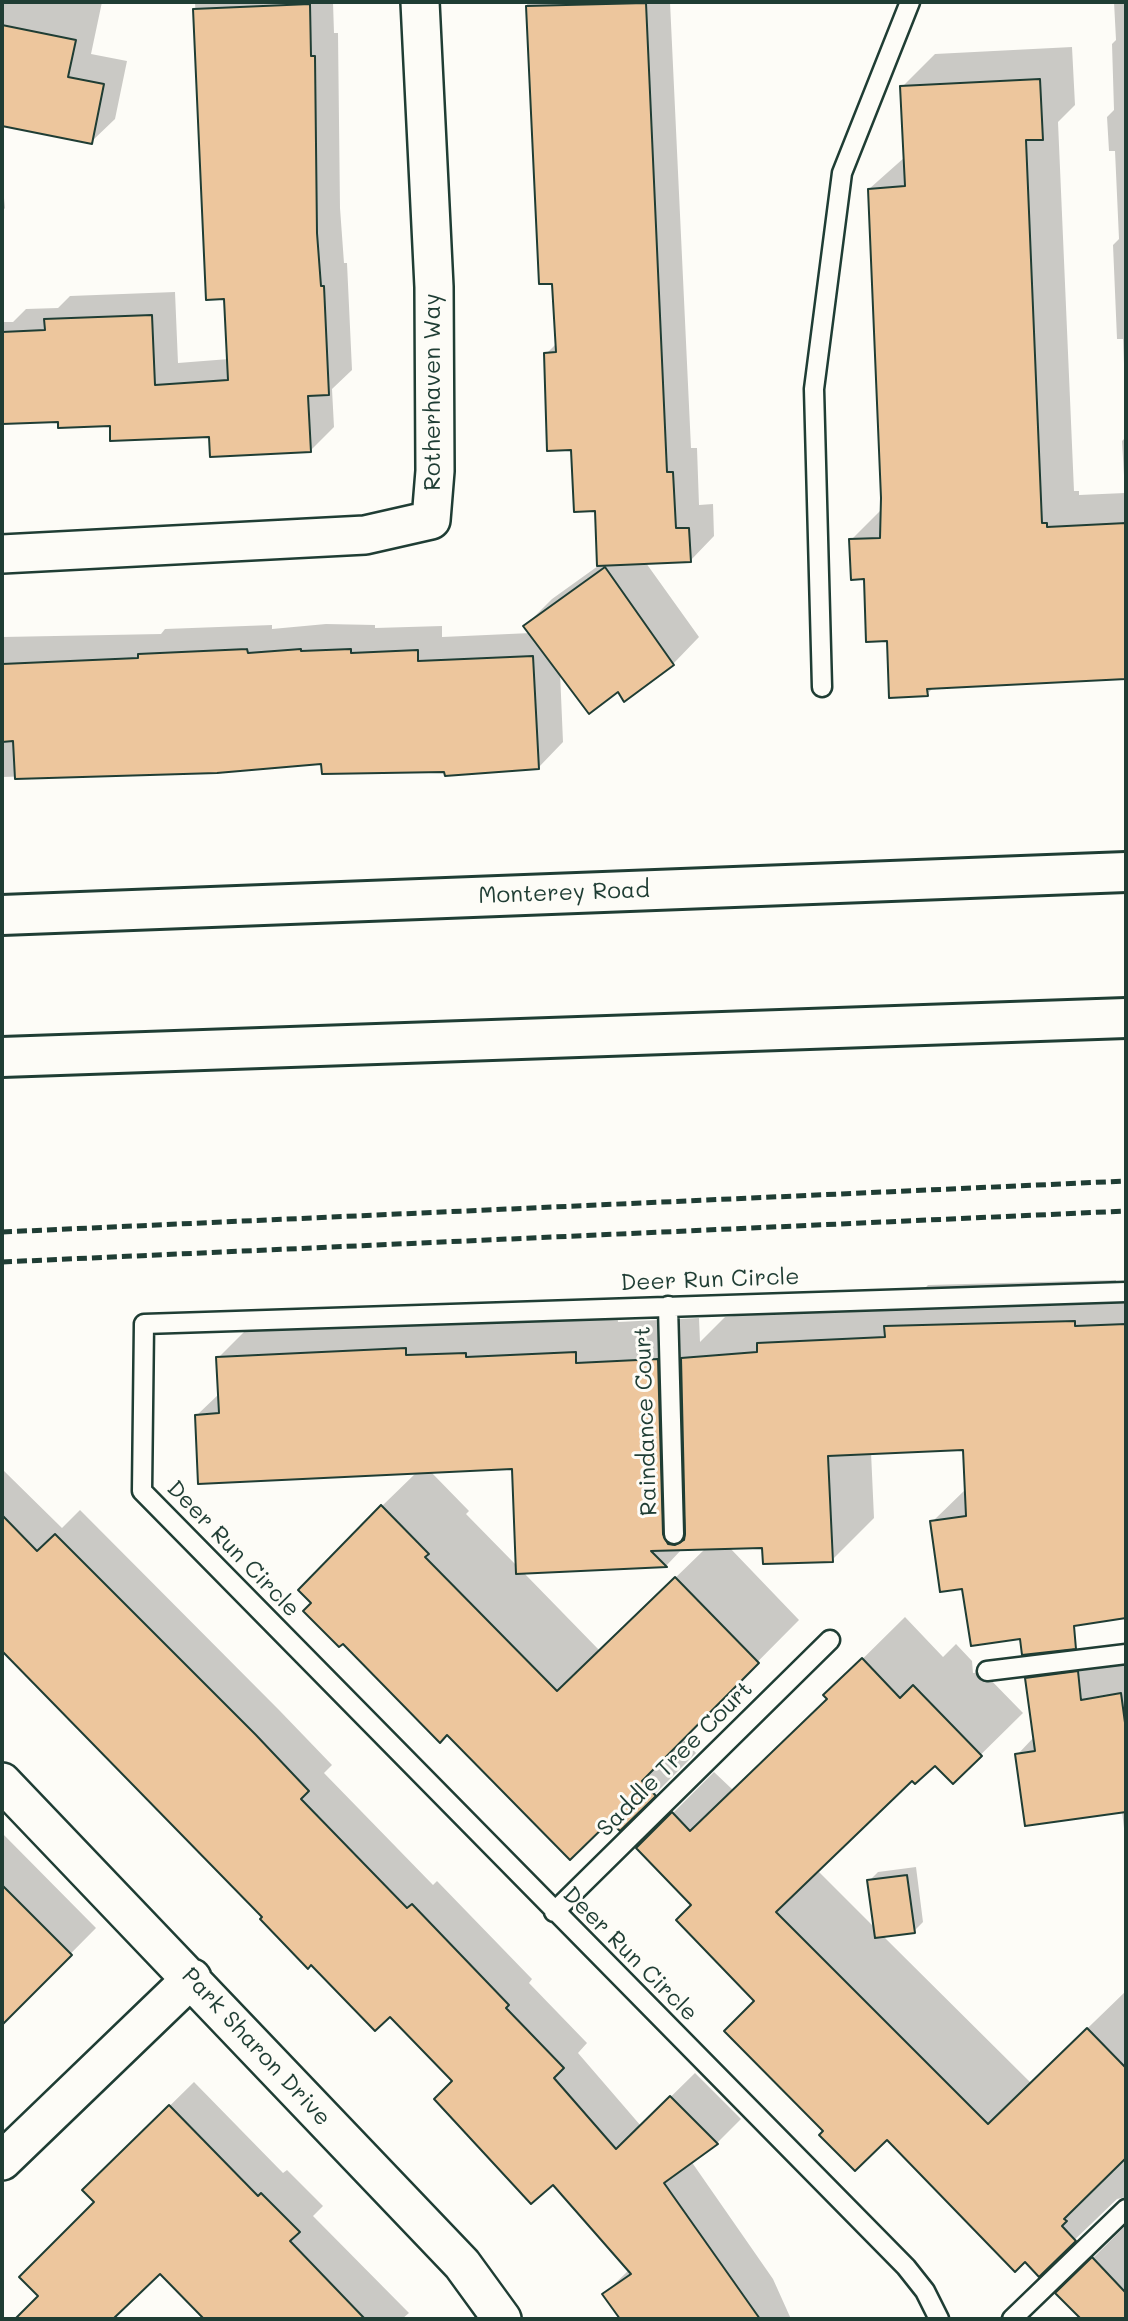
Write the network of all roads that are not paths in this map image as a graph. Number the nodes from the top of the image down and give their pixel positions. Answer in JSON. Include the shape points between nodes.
{"nodes":[{"id":1,"x":420,"y":2,"type":"edge"},
{"id":2,"x":910,"y":2,"type":"edge"},
{"id":3,"x":2,"y":554,"type":"edge"},
{"id":4,"x":821,"y":687,"type":"dead end"},
{"id":5,"x":1126,"y":872,"type":"edge"},
{"id":6,"x":2,"y":915,"type":"edge"},
{"id":7,"x":1126,"y":1018,"type":"edge"},
{"id":8,"x":2,"y":1057,"type":"edge"},
{"id":9,"x":1126,"y":1292,"type":"edge"},
{"id":10,"x":668,"y":1306,"type":"junction"},
{"id":11,"x":674,"y":1534,"type":"dead end"},
{"id":12,"x":830,"y":1640,"type":"dead end"},
{"id":13,"x":1126,"y":1654,"type":"edge"},
{"id":14,"x":987,"y":1671,"type":"dead end"},
{"id":15,"x":2,"y":1782,"type":"edge"},
{"id":16,"x":554,"y":1912,"type":"junction"},
{"id":17,"x":192,"y":1978,"type":"junction"},
{"id":18,"x":2,"y":2161,"type":"edge"},
{"id":19,"x":1126,"y":2209,"type":"edge"},
{"id":20,"x":502,"y":2319,"type":"edge"},
{"id":21,"x":939,"y":2319,"type":"edge"},
{"id":22,"x":1012,"y":2319,"type":"edge"}],
"edges":[{"from":1,"to":3,"type":"street","name":"Rotherhaven Way","via":[[433,286],[435,471],[431,520],[365,535]]},
{"from":2,"to":4,"type":"lane","via":[[842,173],[814,389]]},
{"from":5,"to":6,"type":"main road","name":"Monterey Road"},
{"from":7,"to":8,"type":"main road"},
{"from":9,"to":10,"type":"lane","name":"Deer Run Circle"},
{"from":10,"to":11,"type":"lane","name":"Raindance Court"},
{"from":10,"to":16,"type":"lane","name":"Deer Run Circle","via":[[144,1324],[142,1491]]},
{"from":12,"to":16,"type":"lane","name":"Saddle Tree Court"},
{"from":13,"to":14,"type":"lane"},
{"from":15,"to":17,"type":"street","name":"Park Sharon Drive"},
{"from":16,"to":21,"type":"lane","name":"Deer Run Circle","via":[[906,2267]]},
{"from":17,"to":18,"type":"street"},
{"from":17,"to":20,"type":"street","name":"Park Sharon Drive","via":[[462,2264]]},
{"from":19,"to":22,"type":"lane"}]}
